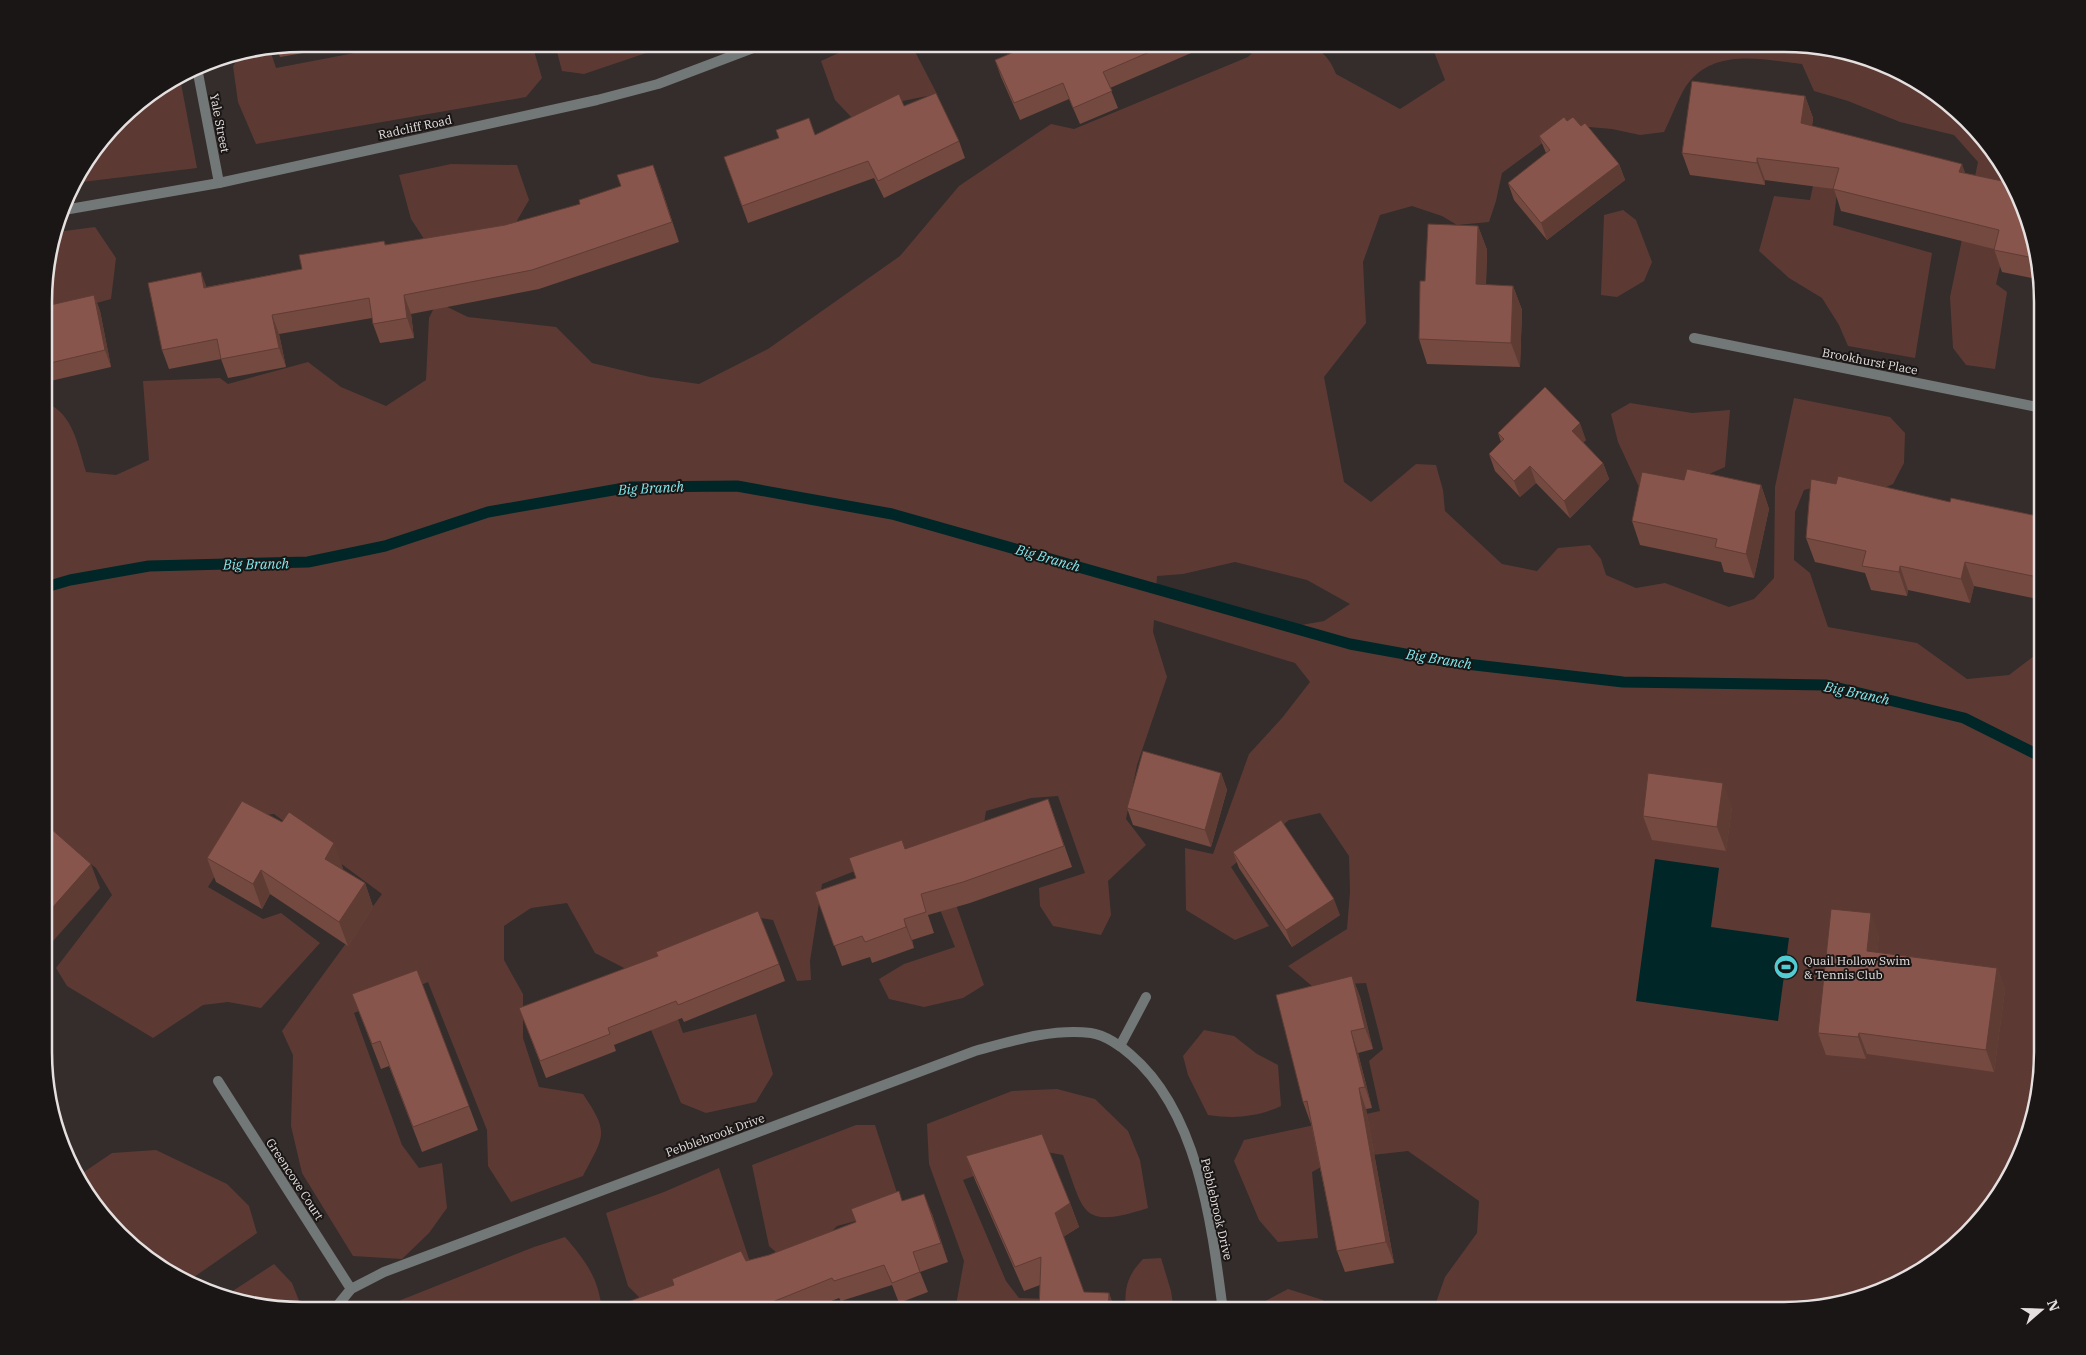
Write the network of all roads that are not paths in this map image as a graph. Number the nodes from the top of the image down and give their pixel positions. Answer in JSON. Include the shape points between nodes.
{"nodes":[{"id":1,"x":743,"y":52,"type":"edge"},
{"id":2,"x":198,"y":75,"type":"edge"},
{"id":3,"x":219,"y":183,"type":"junction"},
{"id":4,"x":71,"y":209,"type":"edge"},
{"id":5,"x":1694,"y":338,"type":"dead end"},
{"id":6,"x":2034,"y":406,"type":"edge"},
{"id":7,"x":1146,"y":997,"type":"dead end"},
{"id":8,"x":1120,"y":1046,"type":"junction"},
{"id":9,"x":218,"y":1081,"type":"dead end"},
{"id":10,"x":351,"y":1289,"type":"junction"},
{"id":11,"x":340,"y":1302,"type":"edge"},
{"id":12,"x":1222,"y":1302,"type":"edge"}],
"edges":[{"from":1,"to":3,"type":"street","name":"Radcliff Road","via":[[658,84],[597,100]]},
{"from":2,"to":3,"type":"street","name":"Yale Street"},
{"from":3,"to":4,"type":"street","name":"Radcliff Road"},
{"from":5,"to":6,"type":"street","name":"Brookhurst Place"},
{"from":7,"to":8,"type":"street"},
{"from":8,"to":10,"type":"street","name":"Pebblebrook Drive","via":[[1093,1033],[1051,1034],[975,1051],[393,1268]]},
{"from":8,"to":12,"type":"street","name":"Pebblebrook Drive","via":[[1145,1068],[1165,1094],[1186,1139],[1206,1207]]},
{"from":9,"to":10,"type":"street","name":"Greencove Court"},
{"from":10,"to":11,"type":"street","name":"Pebblebrook Drive"}]}
